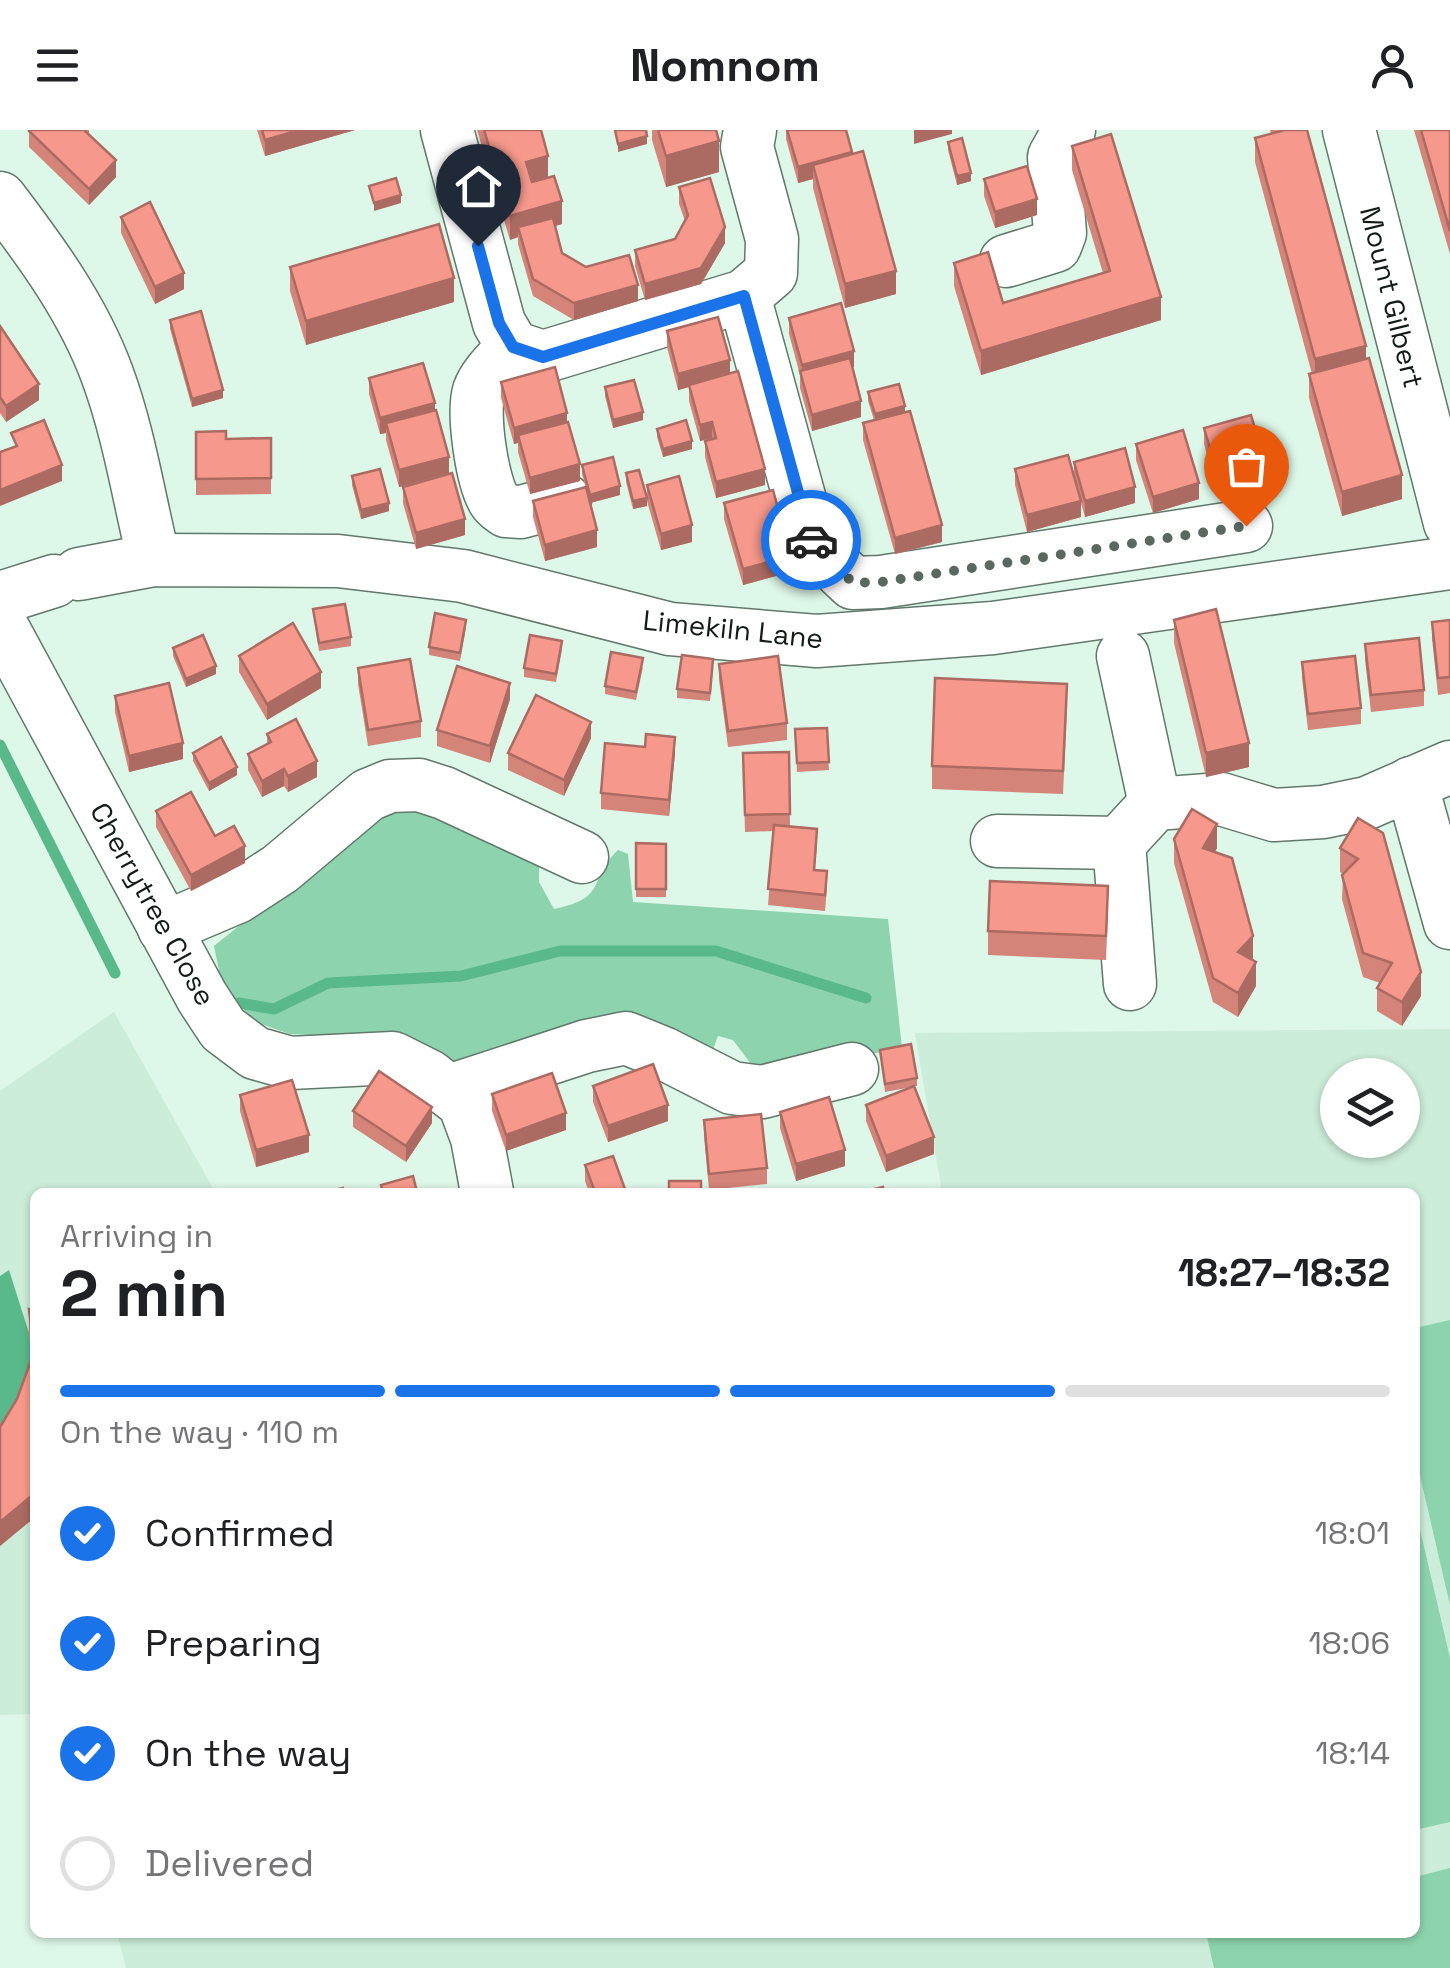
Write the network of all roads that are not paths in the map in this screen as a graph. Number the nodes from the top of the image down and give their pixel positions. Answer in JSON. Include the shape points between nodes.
{"nodes":[{"id":1,"x":447,"y":130,"type":"edge"},
{"id":2,"x":750,"y":130,"type":"edge"},
{"id":3,"x":1069,"y":130,"type":"edge"},
{"id":4,"x":1350,"y":130,"type":"edge"},
{"id":5,"x":0,"y":198,"type":"edge"},
{"id":6,"x":1006,"y":261,"type":"dead end"},
{"id":7,"x":744,"y":296,"type":"junction"},
{"id":8,"x":513,"y":347,"type":"junction"},
{"id":9,"x":565,"y":500,"type":"edge"},
{"id":10,"x":1450,"y":523,"type":"edge"},
{"id":11,"x":1246,"y":526,"type":"dead end"},
{"id":12,"x":154,"y":560,"type":"junction"},
{"id":13,"x":1450,"y":563,"type":"edge"},
{"id":14,"x":0,"y":598,"type":"edge"},
{"id":15,"x":0,"y":623,"type":"edge"},
{"id":16,"x":1123,"y":656,"type":"dead end"},
{"id":17,"x":1430,"y":775,"type":"edge"},
{"id":18,"x":1154,"y":804,"type":"junction"},
{"id":19,"x":997,"y":841,"type":"dead end"},
{"id":20,"x":1119,"y":843,"type":"junction"},
{"id":21,"x":582,"y":857,"type":"dead end"},
{"id":22,"x":1450,"y":923,"type":"edge"},
{"id":23,"x":164,"y":928,"type":"junction"},
{"id":24,"x":1130,"y":984,"type":"dead end"},
{"id":25,"x":852,"y":1069,"type":"dead end"},
{"id":26,"x":449,"y":1091,"type":"junction"},
{"id":27,"x":486,"y":1188,"type":"edge"}],
"edges":[{"from":1,"to":8,"type":"street","via":[[499,323]]},
{"from":2,"to":7,"type":"street","via":[[748,147],[772,239],[771,272]]},
{"from":3,"to":6,"type":"street","via":[[1054,158],[1060,233],[1055,246]]},
{"from":4,"to":10,"type":"street","name":"Mount Gilbert"},
{"from":5,"to":12,"type":"street","via":[[84,320],[108,376]]},
{"from":7,"to":8,"type":"street","via":[[543,357]]},
{"from":7,"to":11,"type":"street","via":[[812,544],[853,583]]},
{"from":8,"to":9,"type":"street","via":[[478,395],[478,439],[494,500],[506,511],[521,512]]},
{"from":12,"to":13,"type":"street","name":"Limekiln Lane","via":[[338,561],[463,576],[670,628],[816,641],[993,628]]},
{"from":12,"to":14,"type":"street","name":"Limekiln Lane"},
{"from":15,"to":23,"type":"street","name":"Cherrytree Close"},
{"from":16,"to":18,"type":"street"},
{"from":17,"to":18,"type":"street","via":[[1367,803],[1324,812],[1274,815],[1221,799]]},
{"from":17,"to":22,"type":"street"},
{"from":18,"to":20,"type":"street"},
{"from":19,"to":20,"type":"street"},
{"from":20,"to":24,"type":"street"},
{"from":21,"to":23,"type":"street","via":[[444,793],[390,786],[368,795],[237,897]]},
{"from":23,"to":26,"type":"street","name":"Cherrytree Close","via":[[223,1028],[255,1053],[290,1063],[393,1058]]},
{"from":25,"to":26,"type":"street","via":[[762,1092],[732,1088],[626,1038]]},
{"from":26,"to":27,"type":"street","name":"Cherrytree Close","via":[[464,1102]]}]}
